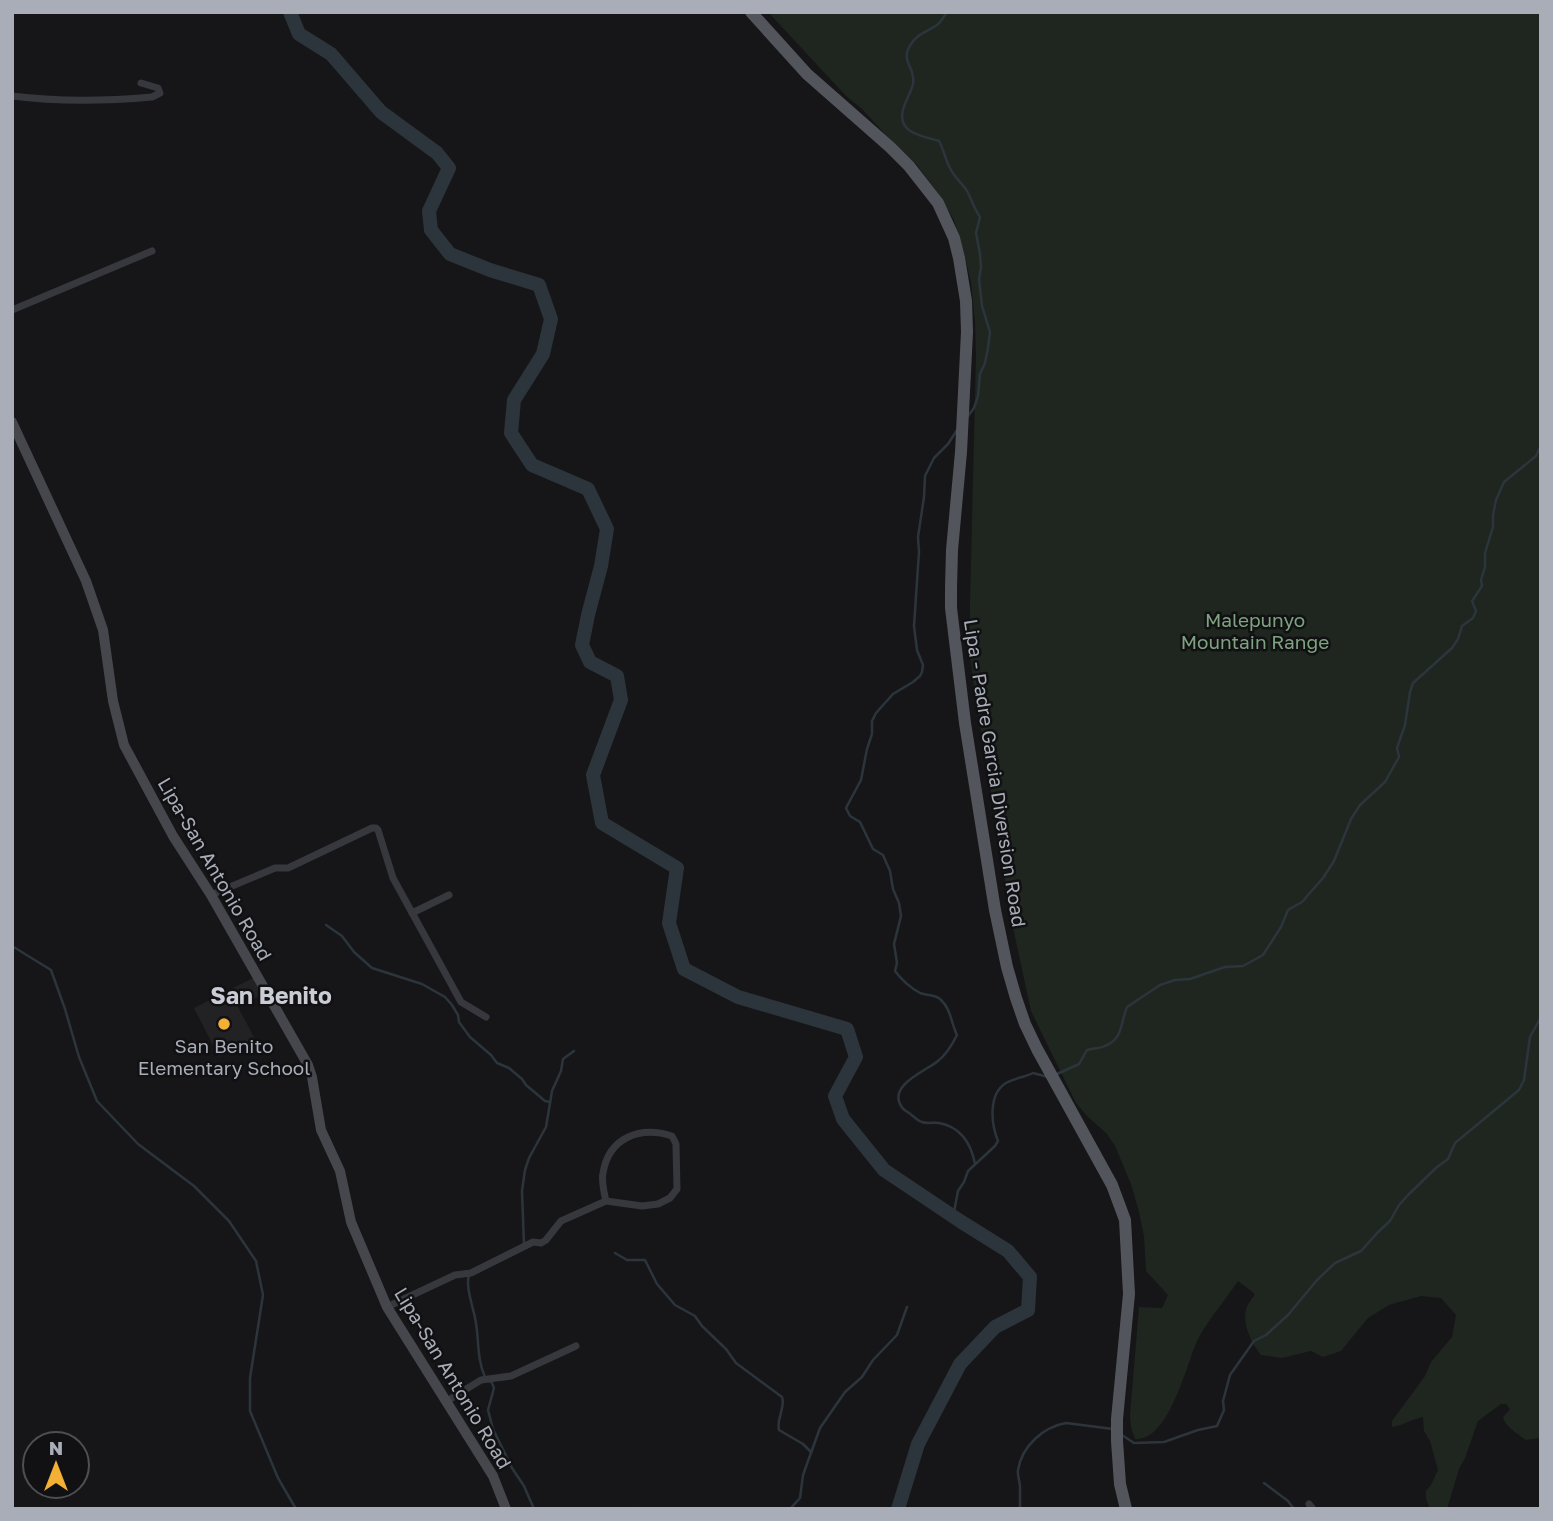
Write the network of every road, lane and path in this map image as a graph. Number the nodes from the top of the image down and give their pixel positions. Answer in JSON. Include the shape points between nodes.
{"nodes":[{"id":1,"x":751,"y":12,"type":"edge"},
{"id":2,"x":141,"y":83,"type":"dead end"},
{"id":3,"x":12,"y":96,"type":"edge"},
{"id":4,"x":152,"y":251,"type":"dead end"},
{"id":5,"x":12,"y":310,"type":"edge"},
{"id":6,"x":12,"y":422,"type":"edge"},
{"id":7,"x":211,"y":895,"type":"junction"},
{"id":8,"x":449,"y":895,"type":"dead end"},
{"id":9,"x":412,"y":913,"type":"junction"},
{"id":10,"x":486,"y":1017,"type":"dead end"},
{"id":11,"x":606,"y":1201,"type":"junction"},
{"id":12,"x":387,"y":1307,"type":"junction"},
{"id":13,"x":576,"y":1346,"type":"dead end"},
{"id":14,"x":447,"y":1401,"type":"junction"},
{"id":15,"x":506,"y":1509,"type":"edge"},
{"id":16,"x":1126,"y":1509,"type":"edge"}],
"edges":[{"from":1,"to":16,"type":"main road","name":"Lipa - Padre Garcia Diversion Road","via":[[807,74],[909,166],[938,203],[956,248],[967,332],[951,608],[968,747],[995,910],[1025,1024],[1112,1185],[1125,1220],[1129,1294],[1117,1441]]},
{"from":2,"to":3,"type":"street","via":[[160,93],[96,100]]},
{"from":4,"to":5,"type":"street"},
{"from":6,"to":7,"type":"main road","name":"Lipa-San Antonio Road","via":[[95,606],[124,745]]},
{"from":7,"to":9,"type":"street","via":[[275,868],[288,868],[376,828],[393,878]]},
{"from":7,"to":12,"type":"main road","name":"Lipa-San Antonio Road","via":[[307,1065],[321,1130],[340,1171],[351,1222]]},
{"from":8,"to":9,"type":"street"},
{"from":9,"to":10,"type":"street","via":[[461,1002]]},
{"from":11,"to":11,"type":"street","via":[[602,1176],[608,1155],[624,1137],[646,1132],[672,1136],[677,1189],[670,1198],[642,1206]]},
{"from":11,"to":12,"type":"street","via":[[561,1221],[546,1240]]},
{"from":12,"to":14,"type":"main road","name":"Lipa-San Antonio Road"},
{"from":13,"to":14,"type":"street","via":[[511,1376],[481,1380]]},
{"from":14,"to":15,"type":"main road","name":"Lipa-San Antonio Road","via":[[493,1476]]}]}
